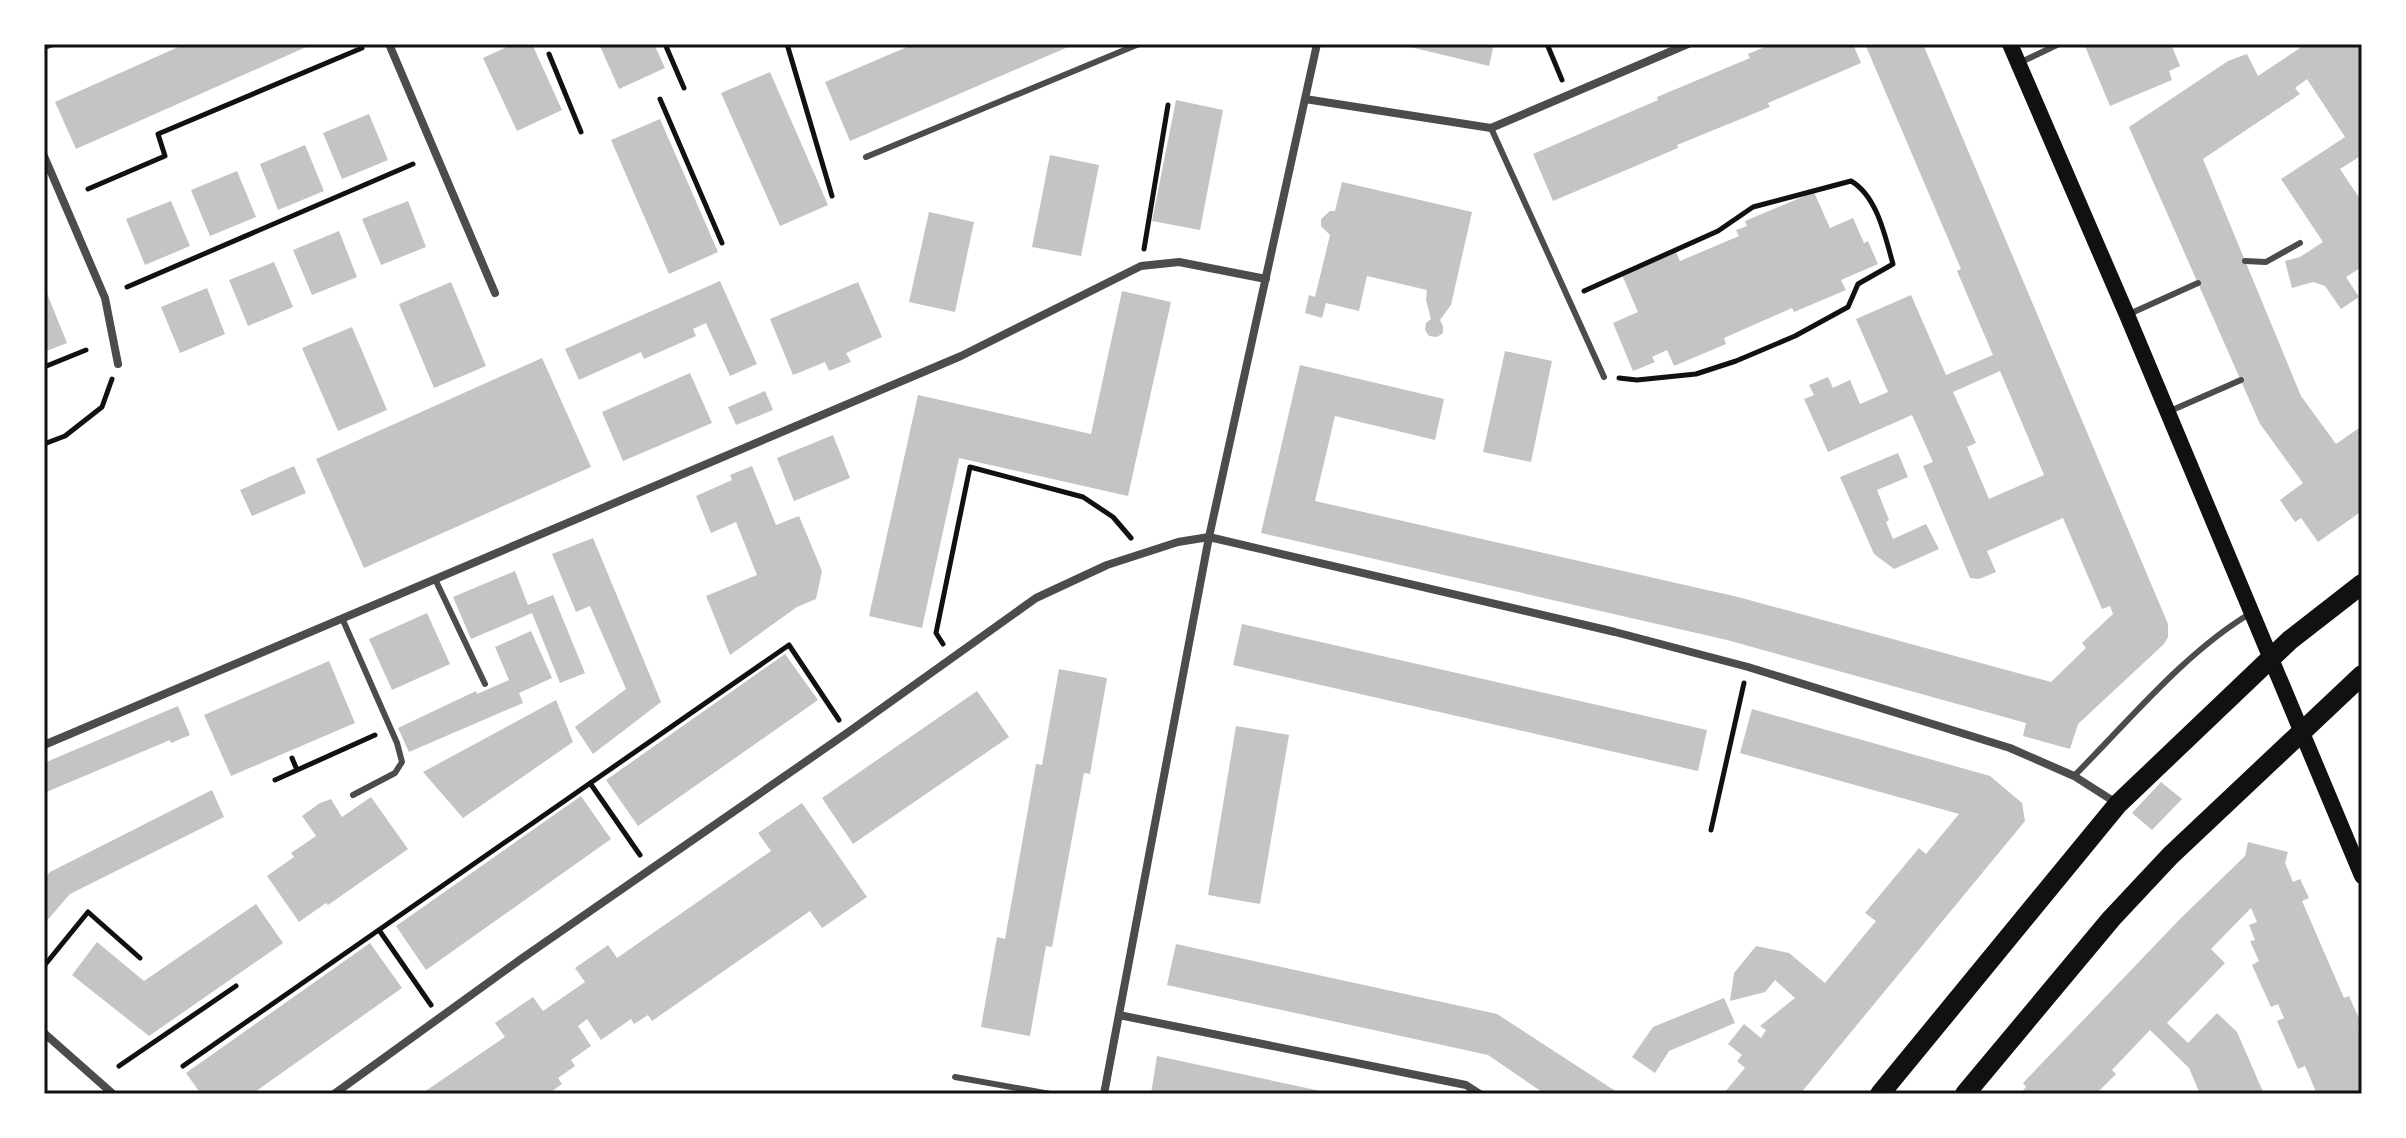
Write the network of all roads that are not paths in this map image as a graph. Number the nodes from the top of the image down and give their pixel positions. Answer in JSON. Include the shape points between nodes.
{"nodes":[{"id":1,"x":50,"y":44,"type":"edge"},
{"id":2,"x":389,"y":44,"type":"edge"},
{"id":3,"x":1139,"y":44,"type":"edge"},
{"id":4,"x":1317,"y":44,"type":"edge"},
{"id":5,"x":1688,"y":44,"type":"edge"},
{"id":6,"x":2010,"y":44,"type":"edge"},
{"id":7,"x":2059,"y":44,"type":"edge"},
{"id":8,"x":44,"y":46,"type":"edge"},
{"id":9,"x":2019,"y":63,"type":"junction"},
{"id":10,"x":1305,"y":99,"type":"junction"},
{"id":11,"x":1491,"y":128,"type":"junction"},
{"id":12,"x":44,"y":156,"type":"edge"},
{"id":13,"x":866,"y":157,"type":"dead end"},
{"id":14,"x":2300,"y":243,"type":"dead end"},
{"id":15,"x":2245,"y":261,"type":"dead end"},
{"id":16,"x":1266,"y":279,"type":"junction"},
{"id":17,"x":2198,"y":283,"type":"dead end"},
{"id":18,"x":495,"y":293,"type":"dead end"},
{"id":19,"x":2127,"y":315,"type":"junction"},
{"id":20,"x":118,"y":364,"type":"road end"},
{"id":21,"x":1604,"y":377,"type":"road end"},
{"id":22,"x":2241,"y":380,"type":"dead end"},
{"id":23,"x":2167,"y":412,"type":"junction"},
{"id":24,"x":1209,"y":537,"type":"junction"},
{"id":25,"x":435,"y":579,"type":"junction"},
{"id":26,"x":2362,"y":584,"type":"edge"},
{"id":27,"x":2251,"y":613,"type":"junction"},
{"id":28,"x":342,"y":618,"type":"junction"},
{"id":29,"x":2269,"y":659,"type":"junction"},
{"id":30,"x":2362,"y":675,"type":"edge"},
{"id":31,"x":485,"y":684,"type":"dead end"},
{"id":32,"x":2302,"y":733,"type":"junction"},
{"id":33,"x":44,"y":745,"type":"edge"},
{"id":34,"x":2074,"y":776,"type":"junction"},
{"id":35,"x":353,"y":795,"type":"dead end"},
{"id":36,"x":2118,"y":804,"type":"junction"},
{"id":37,"x":2362,"y":876,"type":"edge"},
{"id":38,"x":1119,"y":1015,"type":"junction"},
{"id":39,"x":44,"y":1033,"type":"edge"},
{"id":40,"x":955,"y":1077,"type":"dead end"},
{"id":41,"x":113,"y":1094,"type":"edge"},
{"id":42,"x":334,"y":1094,"type":"edge"},
{"id":43,"x":1050,"y":1094,"type":"edge"},
{"id":44,"x":1104,"y":1094,"type":"edge"},
{"id":45,"x":1480,"y":1094,"type":"edge"},
{"id":46,"x":1880,"y":1094,"type":"edge"},
{"id":47,"x":1965,"y":1094,"type":"edge"}],
"edges":[{"from":1,"to":8,"type":"street"},
{"from":2,"to":18,"type":"street"},
{"from":3,"to":13,"type":"lane"},
{"from":4,"to":10,"type":"street"},
{"from":5,"to":11,"type":"street"},
{"from":6,"to":9,"type":"main road"},
{"from":7,"to":9,"type":"lane"},
{"from":9,"to":19,"type":"main road"},
{"from":10,"to":11,"type":"street"},
{"from":10,"to":16,"type":"street"},
{"from":11,"to":21,"type":"lane"},
{"from":12,"to":20,"type":"street","via":[[105,298]]},
{"from":14,"to":15,"type":"lane","via":[[2266,262]]},
{"from":16,"to":24,"type":"street"},
{"from":16,"to":25,"type":"street","via":[[1179,262],[1141,266],[961,356]]},
{"from":17,"to":19,"type":"lane"},
{"from":19,"to":23,"type":"main road"},
{"from":22,"to":23,"type":"lane"},
{"from":23,"to":27,"type":"main road"},
{"from":24,"to":34,"type":"street","via":[[1748,667],[2010,748]]},
{"from":24,"to":38,"type":"street"},
{"from":24,"to":42,"type":"street","via":[[1178,542],[1083,575],[1036,598]]},
{"from":25,"to":28,"type":"street"},
{"from":25,"to":31,"type":"lane"},
{"from":26,"to":29,"type":"main road"},
{"from":27,"to":29,"type":"main road"},
{"from":27,"to":34,"type":"lane","via":[[2202,648]]},
{"from":28,"to":33,"type":"street"},
{"from":28,"to":35,"type":"lane","via":[[402,762],[395,773]]},
{"from":29,"to":32,"type":"main road"},
{"from":29,"to":36,"type":"main road"},
{"from":30,"to":32,"type":"main road"},
{"from":32,"to":37,"type":"main road"},
{"from":32,"to":47,"type":"main road","via":[[2111,919]]},
{"from":34,"to":36,"type":"street"},
{"from":36,"to":46,"type":"main road"},
{"from":38,"to":44,"type":"street"},
{"from":38,"to":45,"type":"street","via":[[1466,1085]]},
{"from":39,"to":41,"type":"street"},
{"from":40,"to":43,"type":"lane"}]}
